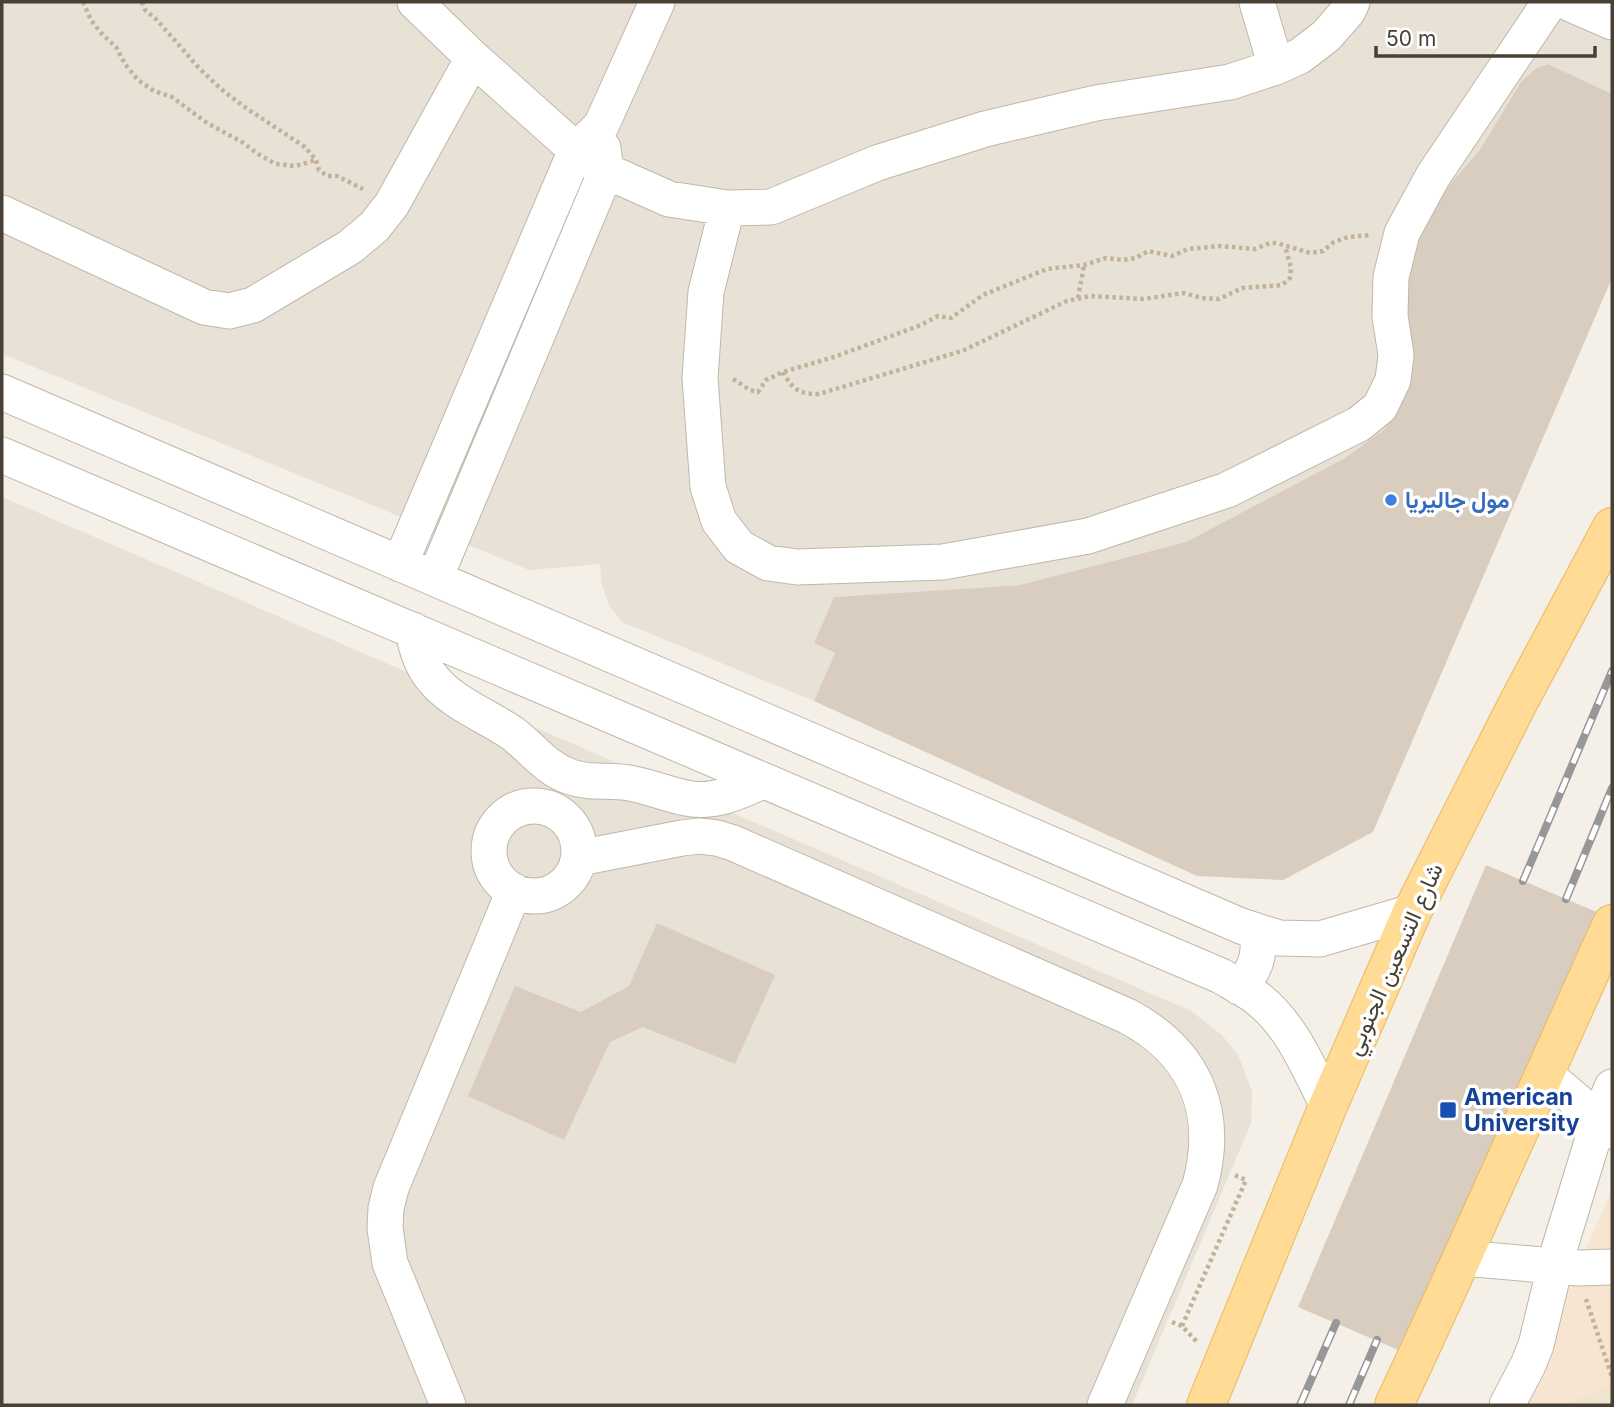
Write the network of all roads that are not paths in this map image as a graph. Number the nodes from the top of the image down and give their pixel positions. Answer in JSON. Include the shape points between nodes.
{"nodes":[{"id":1,"x":415,"y":2,"type":"edge"},
{"id":2,"x":657,"y":2,"type":"edge"},
{"id":3,"x":1257,"y":2,"type":"edge"},
{"id":4,"x":1352,"y":2,"type":"edge"},
{"id":5,"x":1550,"y":2,"type":"edge"},
{"id":6,"x":1566,"y":2,"type":"edge"},
{"id":7,"x":1612,"y":22,"type":"edge"},
{"id":8,"x":474,"y":58,"type":"junction"},
{"id":9,"x":1276,"y":67,"type":"junction"},
{"id":10,"x":601,"y":127,"type":"junction"},
{"id":11,"x":576,"y":150,"type":"junction"},
{"id":12,"x":606,"y":171,"type":"junction"},
{"id":13,"x":727,"y":208,"type":"junction"},
{"id":14,"x":2,"y":213,"type":"edge"},
{"id":15,"x":2,"y":392,"type":"edge"},
{"id":16,"x":2,"y":455,"type":"edge"},
{"id":17,"x":1612,"y":527,"type":"edge"},
{"id":18,"x":400,"y":564,"type":"junction"},
{"id":19,"x":435,"y":579,"type":"junction"},
{"id":20,"x":413,"y":631,"type":"junction"},
{"id":21,"x":547,"y":765,"type":"junction"},
{"id":22,"x":588,"y":781,"type":"junction"},
{"id":23,"x":762,"y":781,"type":"junction"},
{"id":24,"x":529,"y":806,"type":"junction"},
{"id":25,"x":569,"y":823,"type":"junction"},
{"id":26,"x":579,"y":858,"type":"junction"},
{"id":27,"x":513,"y":891,"type":"junction"},
{"id":28,"x":1412,"y":912,"type":"junction"},
{"id":29,"x":1612,"y":924,"type":"edge"},
{"id":30,"x":1257,"y":931,"type":"junction"},
{"id":31,"x":1239,"y":987,"type":"junction"},
{"id":32,"x":1544,"y":1073,"type":"junction"},
{"id":33,"x":1612,"y":1087,"type":"edge"},
{"id":34,"x":1328,"y":1106,"type":"junction"},
{"id":35,"x":1605,"y":1125,"type":"edge"},
{"id":36,"x":1463,"y":1258,"type":"junction"},
{"id":37,"x":1565,"y":1267,"type":"junction"},
{"id":38,"x":1612,"y":1267,"type":"edge"},
{"id":39,"x":449,"y":1405,"type":"edge"},
{"id":40,"x":1105,"y":1405,"type":"edge"},
{"id":41,"x":1206,"y":1405,"type":"edge"},
{"id":42,"x":1394,"y":1405,"type":"edge"},
{"id":43,"x":1507,"y":1405,"type":"edge"}],
"edges":[{"from":1,"to":8,"type":"street"},
{"from":2,"to":10,"type":"street"},
{"from":3,"to":9,"type":"street"},
{"from":4,"to":9,"type":"street","via":[[1326,37],[1300,57]]},
{"from":5,"to":13,"type":"street","via":[[1433,176],[1402,233],[1391,277],[1393,380],[1380,407],[1359,424],[1227,490],[1088,537],[943,562],[797,567],[768,563],[739,547],[719,521],[708,487],[700,378],[706,292]]},
{"from":6,"to":7,"type":"street"},
{"from":8,"to":11,"type":"street"},
{"from":8,"to":14,"type":"street","via":[[374,228],[253,305],[229,310],[204,307]]},
{"from":9,"to":13,"type":"street","via":[[1230,82],[1096,103],[985,129],[877,163],[771,207]]},
{"from":10,"to":11,"type":"street"},
{"from":10,"to":12,"type":"street"},
{"from":11,"to":12,"type":"street"},
{"from":11,"to":18,"type":"street"},
{"from":12,"to":13,"type":"street","via":[[668,199]]},
{"from":12,"to":19,"type":"street"},
{"from":15,"to":18,"type":"street"},
{"from":16,"to":20,"type":"street"},
{"from":17,"to":28,"type":"main road","name":"شارع التسعين الجنوبي"},
{"from":18,"to":19,"type":"street"},
{"from":19,"to":30,"type":"street"},
{"from":20,"to":21,"type":"street","via":[[419,658],[434,681],[512,734]]},
{"from":20,"to":23,"type":"street"},
{"from":21,"to":22,"type":"street"},
{"from":21,"to":24,"type":"street"},
{"from":22,"to":23,"type":"street","via":[[628,782],[689,799],[731,794]]},
{"from":22,"to":25,"type":"street"},
{"from":23,"to":31,"type":"street"},
{"from":24,"to":25,"type":"street","via":[[552,809]]},
{"from":24,"to":27,"type":"street","via":[[499,822],[489,847],[495,873]]},
{"from":25,"to":26,"type":"street","via":[[578,840]]},
{"from":26,"to":27,"type":"street","via":[[566,883],[554,891],[527,896]]},
{"from":26,"to":40,"type":"street","via":[[699,836],[733,842],[1127,1016],[1164,1040],[1185,1066],[1200,1096],[1208,1140],[1206,1164]]},
{"from":27,"to":39,"type":"street","via":[[386,1208],[390,1263]]},
{"from":28,"to":30,"type":"street","via":[[1320,939],[1279,938]]},
{"from":28,"to":34,"type":"main road","name":"شارع التسعين الجنوبي"},
{"from":29,"to":32,"type":"main road"},
{"from":30,"to":31,"type":"street","via":[[1258,958]]},
{"from":31,"to":34,"type":"street","via":[[1283,1023]]},
{"from":32,"to":35,"type":"street"},
{"from":32,"to":36,"type":"main road"},
{"from":33,"to":35,"type":"street"},
{"from":34,"to":41,"type":"main road","name":"شارع التسعين الجنوبي"},
{"from":35,"to":37,"type":"street"},
{"from":36,"to":37,"type":"street"},
{"from":36,"to":42,"type":"main road"},
{"from":37,"to":38,"type":"street"},
{"from":37,"to":43,"type":"street","via":[[1551,1283],[1536,1345]]}]}
